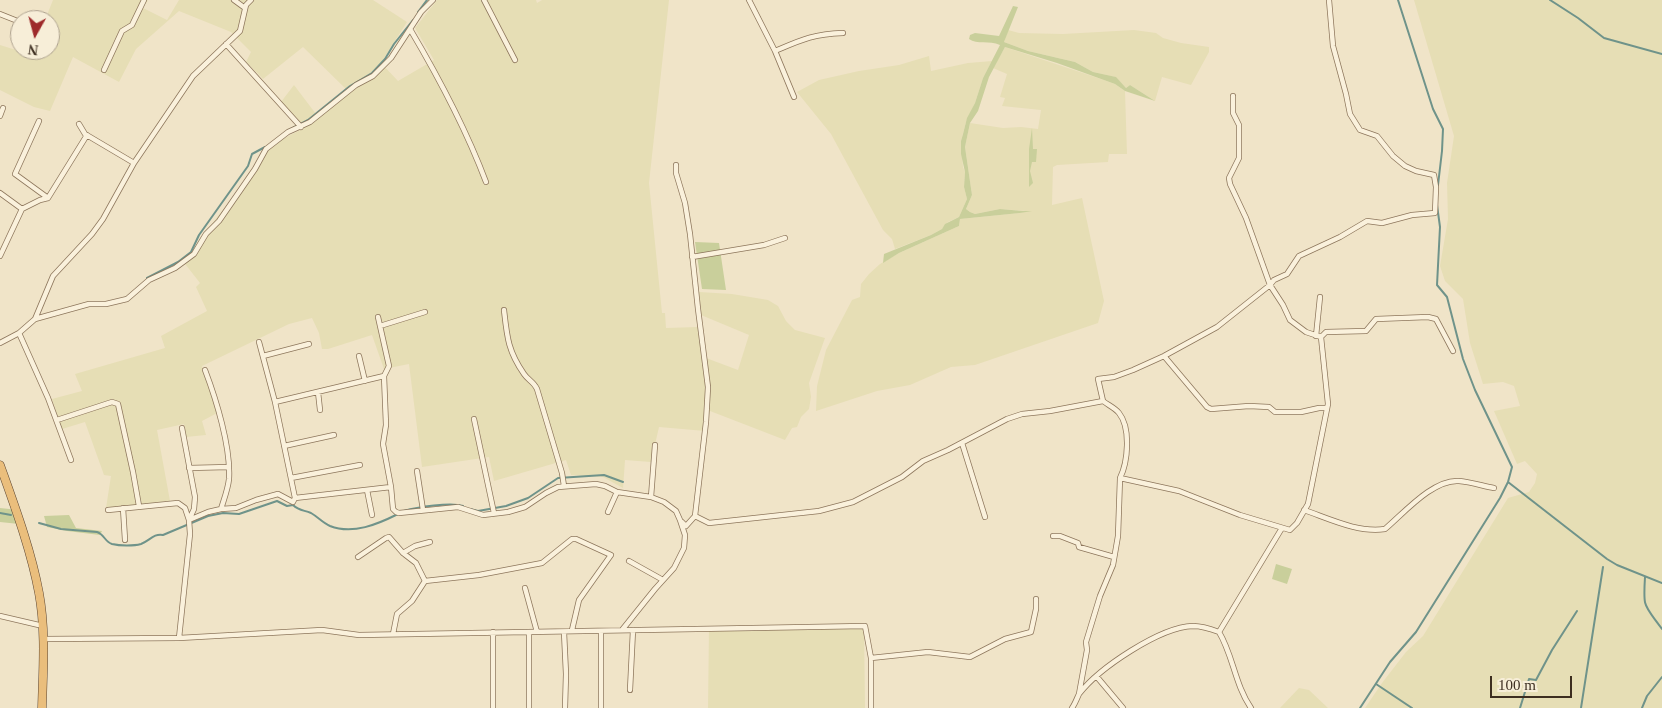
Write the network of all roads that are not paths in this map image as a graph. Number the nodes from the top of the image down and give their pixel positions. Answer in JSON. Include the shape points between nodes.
{"nodes":[{"id":1,"x":144,"y":0,"type":"edge"},
{"id":2,"x":234,"y":0,"type":"edge"},
{"id":3,"x":251,"y":0,"type":"edge"},
{"id":4,"x":433,"y":0,"type":"edge"},
{"id":5,"x":484,"y":0,"type":"edge"},
{"id":6,"x":749,"y":0,"type":"edge"},
{"id":7,"x":1329,"y":0,"type":"edge"},
{"id":8,"x":245,"y":8,"type":"junction"},
{"id":9,"x":410,"y":29,"type":"junction"},
{"id":10,"x":843,"y":33,"type":"dead end"},
{"id":11,"x":226,"y":44,"type":"junction"},
{"id":12,"x":775,"y":51,"type":"junction"},
{"id":13,"x":515,"y":60,"type":"dead end"},
{"id":14,"x":104,"y":70,"type":"dead end"},
{"id":15,"x":1233,"y":96,"type":"dead end"},
{"id":16,"x":794,"y":97,"type":"dead end"},
{"id":17,"x":3,"y":108,"type":"dead end"},
{"id":18,"x":0,"y":116,"type":"edge"},
{"id":19,"x":39,"y":121,"type":"dead end"},
{"id":20,"x":79,"y":124,"type":"dead end"},
{"id":21,"x":301,"y":127,"type":"junction"},
{"id":22,"x":87,"y":135,"type":"junction"},
{"id":23,"x":134,"y":163,"type":"junction"},
{"id":24,"x":676,"y":165,"type":"dead end"},
{"id":25,"x":486,"y":182,"type":"dead end"},
{"id":26,"x":0,"y":194,"type":"edge"},
{"id":27,"x":48,"y":198,"type":"junction"},
{"id":28,"x":22,"y":209,"type":"junction"},
{"id":29,"x":785,"y":238,"type":"dead end"},
{"id":30,"x":0,"y":256,"type":"edge"},
{"id":31,"x":692,"y":257,"type":"junction"},
{"id":32,"x":1270,"y":286,"type":"junction"},
{"id":33,"x":1320,"y":298,"type":"dead end"},
{"id":34,"x":504,"y":310,"type":"dead end"},
{"id":35,"x":425,"y":312,"type":"dead end"},
{"id":36,"x":378,"y":317,"type":"dead end"},
{"id":37,"x":35,"y":319,"type":"junction"},
{"id":38,"x":380,"y":326,"type":"junction"},
{"id":39,"x":19,"y":333,"type":"junction"},
{"id":40,"x":1319,"y":337,"type":"junction"},
{"id":41,"x":259,"y":342,"type":"dead end"},
{"id":42,"x":0,"y":343,"type":"edge"},
{"id":43,"x":309,"y":344,"type":"dead end"},
{"id":44,"x":1453,"y":351,"type":"dead end"},
{"id":45,"x":263,"y":356,"type":"junction"},
{"id":46,"x":359,"y":356,"type":"dead end"},
{"id":47,"x":1164,"y":356,"type":"junction"},
{"id":48,"x":205,"y":370,"type":"dead end"},
{"id":49,"x":384,"y":376,"type":"junction"},
{"id":50,"x":365,"y":381,"type":"junction"},
{"id":51,"x":318,"y":392,"type":"junction"},
{"id":52,"x":1103,"y":401,"type":"junction"},
{"id":53,"x":275,"y":402,"type":"junction"},
{"id":54,"x":1327,"y":408,"type":"junction"},
{"id":55,"x":320,"y":410,"type":"dead end"},
{"id":56,"x":474,"y":419,"type":"dead end"},
{"id":57,"x":57,"y":420,"type":"junction"},
{"id":58,"x":182,"y":428,"type":"dead end"},
{"id":59,"x":334,"y":435,"type":"dead end"},
{"id":60,"x":962,"y":443,"type":"junction"},
{"id":61,"x":655,"y":445,"type":"dead end"},
{"id":62,"x":284,"y":446,"type":"junction"},
{"id":63,"x":71,"y":460,"type":"dead end"},
{"id":64,"x":0,"y":465,"type":"edge"},
{"id":65,"x":360,"y":465,"type":"dead end"},
{"id":66,"x":229,"y":467,"type":"junction"},
{"id":67,"x":189,"y":468,"type":"junction"},
{"id":68,"x":417,"y":471,"type":"dead end"},
{"id":69,"x":291,"y":478,"type":"junction"},
{"id":70,"x":1120,"y":478,"type":"junction"},
{"id":71,"x":564,"y":486,"type":"junction"},
{"id":72,"x":391,"y":487,"type":"junction"},
{"id":73,"x":1494,"y":488,"type":"dead end"},
{"id":74,"x":367,"y":490,"type":"junction"},
{"id":75,"x":618,"y":492,"type":"junction"},
{"id":76,"x":651,"y":497,"type":"junction"},
{"id":77,"x":295,"y":498,"type":"junction"},
{"id":78,"x":139,"y":506,"type":"junction"},
{"id":79,"x":123,"y":508,"type":"junction"},
{"id":80,"x":221,"y":509,"type":"junction"},
{"id":81,"x":108,"y":510,"type":"dead end"},
{"id":82,"x":423,"y":510,"type":"junction"},
{"id":83,"x":1304,"y":510,"type":"junction"},
{"id":84,"x":608,"y":512,"type":"dead end"},
{"id":85,"x":494,"y":514,"type":"junction"},
{"id":86,"x":372,"y":515,"type":"dead end"},
{"id":87,"x":695,"y":516,"type":"junction"},
{"id":88,"x":985,"y":517,"type":"dead end"},
{"id":89,"x":189,"y":520,"type":"junction"},
{"id":90,"x":680,"y":520,"type":"junction"},
{"id":91,"x":1282,"y":528,"type":"junction"},
{"id":92,"x":1053,"y":536,"type":"dead end"},
{"id":93,"x":125,"y":540,"type":"dead end"},
{"id":94,"x":430,"y":542,"type":"dead end"},
{"id":95,"x":403,"y":553,"type":"junction"},
{"id":96,"x":358,"y":557,"type":"dead end"},
{"id":97,"x":1114,"y":558,"type":"junction"},
{"id":98,"x":629,"y":561,"type":"dead end"},
{"id":99,"x":663,"y":580,"type":"junction"},
{"id":100,"x":425,"y":581,"type":"junction"},
{"id":101,"x":525,"y":588,"type":"dead end"},
{"id":102,"x":1036,"y":599,"type":"dead end"},
{"id":103,"x":0,"y":616,"type":"edge"},
{"id":104,"x":43,"y":626,"type":"junction"},
{"id":105,"x":572,"y":630,"type":"junction"},
{"id":106,"x":622,"y":630,"type":"junction"},
{"id":107,"x":633,"y":630,"type":"junction"},
{"id":108,"x":601,"y":631,"type":"junction"},
{"id":109,"x":492,"y":632,"type":"junction"},
{"id":110,"x":529,"y":632,"type":"junction"},
{"id":111,"x":537,"y":632,"type":"junction"},
{"id":112,"x":564,"y":632,"type":"junction"},
{"id":113,"x":1219,"y":632,"type":"junction"},
{"id":114,"x":393,"y":634,"type":"junction"},
{"id":115,"x":180,"y":638,"type":"junction"},
{"id":116,"x":43,"y":639,"type":"junction"},
{"id":117,"x":871,"y":658,"type":"junction"},
{"id":118,"x":1097,"y":676,"type":"junction"},
{"id":119,"x":630,"y":690,"type":"dead end"},
{"id":120,"x":1079,"y":694,"type":"junction"},
{"id":121,"x":42,"y":708,"type":"edge"},
{"id":122,"x":493,"y":708,"type":"edge"},
{"id":123,"x":529,"y":708,"type":"edge"},
{"id":124,"x":565,"y":708,"type":"edge"},
{"id":125,"x":601,"y":708,"type":"edge"},
{"id":126,"x":871,"y":708,"type":"edge"},
{"id":127,"x":1072,"y":708,"type":"edge"},
{"id":128,"x":1123,"y":708,"type":"edge"},
{"id":129,"x":1251,"y":708,"type":"edge"}],
"edges":[{"from":1,"to":14,"type":"street","via":[[132,25],[122,31]]},
{"from":2,"to":8,"type":"street"},
{"from":3,"to":8,"type":"street"},
{"from":4,"to":9,"type":"street"},
{"from":5,"to":13,"type":"street"},
{"from":6,"to":12,"type":"street"},
{"from":7,"to":32,"type":"street","via":[[1333,46],[1350,114],[1360,130],[1377,136],[1404,166],[1434,175],[1436,208],[1435,212],[1382,223],[1367,221],[1299,256],[1287,274],[1274,280]]},
{"from":8,"to":11,"type":"street","via":[[240,31]]},
{"from":9,"to":21,"type":"street","via":[[391,58],[373,76]]},
{"from":9,"to":25,"type":"street","via":[[471,142]]},
{"from":10,"to":12,"type":"street","via":[[804,38]]},
{"from":11,"to":21,"type":"street"},
{"from":11,"to":23,"type":"street","via":[[193,76]]},
{"from":12,"to":16,"type":"street"},
{"from":15,"to":32,"type":"street","via":[[1233,114],[1239,126],[1239,158],[1229,178],[1230,184]]},
{"from":17,"to":18,"type":"street"},
{"from":19,"to":27,"type":"street","via":[[15,174]]},
{"from":20,"to":22,"type":"street"},
{"from":21,"to":37,"type":"street","via":[[266,148],[255,169],[194,254],[175,268],[149,280],[127,299],[89,304]]},
{"from":22,"to":23,"type":"street"},
{"from":22,"to":27,"type":"street"},
{"from":23,"to":37,"type":"street","via":[[103,219],[53,276]]},
{"from":24,"to":31,"type":"street"},
{"from":26,"to":28,"type":"street"},
{"from":27,"to":28,"type":"street"},
{"from":28,"to":30,"type":"street"},
{"from":29,"to":31,"type":"street","via":[[764,245]]},
{"from":31,"to":87,"type":"street","via":[[708,387]]},
{"from":32,"to":40,"type":"street","via":[[1290,320]]},
{"from":32,"to":47,"type":"street","via":[[1218,327]]},
{"from":33,"to":40,"type":"street"},
{"from":34,"to":71,"type":"street","via":[[508,344],[521,370],[537,388]]},
{"from":35,"to":38,"type":"street"},
{"from":36,"to":38,"type":"street"},
{"from":37,"to":39,"type":"street"},
{"from":38,"to":49,"type":"street","via":[[390,366]]},
{"from":39,"to":42,"type":"street"},
{"from":39,"to":57,"type":"street"},
{"from":40,"to":44,"type":"street","via":[[1326,332],[1366,331],[1376,319],[1428,317],[1436,319]]},
{"from":40,"to":54,"type":"street","via":[[1325,367]]},
{"from":41,"to":45,"type":"street"},
{"from":43,"to":45,"type":"street"},
{"from":45,"to":53,"type":"street"},
{"from":46,"to":50,"type":"street"},
{"from":47,"to":52,"type":"street","via":[[1114,377],[1098,379]]},
{"from":47,"to":54,"type":"street","via":[[1212,409],[1249,406],[1268,407],[1275,412],[1301,412]]},
{"from":48,"to":66,"type":"street","via":[[222,427]]},
{"from":49,"to":50,"type":"street"},
{"from":49,"to":72,"type":"street","via":[[386,425],[383,444]]},
{"from":50,"to":51,"type":"street"},
{"from":51,"to":53,"type":"street"},
{"from":51,"to":55,"type":"street"},
{"from":52,"to":60,"type":"street","via":[[1022,414]]},
{"from":52,"to":70,"type":"street","via":[[1123,420],[1128,447]]},
{"from":53,"to":62,"type":"street"},
{"from":54,"to":83,"type":"street","via":[[1308,504]]},
{"from":56,"to":85,"type":"street"},
{"from":57,"to":63,"type":"street"},
{"from":57,"to":78,"type":"street","via":[[112,402],[118,404]]},
{"from":58,"to":67,"type":"street"},
{"from":59,"to":62,"type":"street"},
{"from":60,"to":87,"type":"street","via":[[923,461],[902,477],[853,502],[819,511],[708,523]]},
{"from":60,"to":88,"type":"street"},
{"from":61,"to":76,"type":"street"},
{"from":62,"to":69,"type":"street"},
{"from":64,"to":104,"type":"highway","via":[[32,560]]},
{"from":65,"to":69,"type":"street"},
{"from":66,"to":67,"type":"street"},
{"from":66,"to":80,"type":"street","via":[[229,481]]},
{"from":67,"to":89,"type":"street","via":[[194,497],[194,509]]},
{"from":68,"to":82,"type":"street"},
{"from":69,"to":77,"type":"street"},
{"from":70,"to":91,"type":"street","via":[[1179,491]]},
{"from":70,"to":97,"type":"street"},
{"from":71,"to":75,"type":"street","via":[[596,484]]},
{"from":71,"to":85,"type":"street","via":[[525,507]]},
{"from":72,"to":74,"type":"street"},
{"from":72,"to":82,"type":"street","via":[[396,512]]},
{"from":73,"to":83,"type":"street","via":[[1458,481],[1444,482],[1433,487],[1385,529],[1362,529]]},
{"from":74,"to":77,"type":"street"},
{"from":74,"to":86,"type":"street"},
{"from":75,"to":76,"type":"street"},
{"from":75,"to":84,"type":"street"},
{"from":76,"to":90,"type":"street","via":[[676,511]]},
{"from":77,"to":80,"type":"street","via":[[293,502],[278,494],[236,508]]},
{"from":78,"to":79,"type":"street"},
{"from":78,"to":89,"type":"street","via":[[178,503],[185,508]]},
{"from":79,"to":81,"type":"street"},
{"from":79,"to":93,"type":"street"},
{"from":80,"to":89,"type":"street"},
{"from":82,"to":85,"type":"street","via":[[458,507],[483,515]]},
{"from":83,"to":91,"type":"street","via":[[1290,530]]},
{"from":87,"to":90,"type":"street","via":[[686,526]]},
{"from":89,"to":115,"type":"street"},
{"from":90,"to":99,"type":"street","via":[[685,535],[684,548],[674,568]]},
{"from":91,"to":113,"type":"street"},
{"from":92,"to":97,"type":"street"},
{"from":94,"to":95,"type":"street"},
{"from":95,"to":96,"type":"street","via":[[389,537]]},
{"from":95,"to":100,"type":"street","via":[[416,563]]},
{"from":97,"to":120,"type":"street","via":[[1086,642]]},
{"from":98,"to":99,"type":"street"},
{"from":99,"to":106,"type":"street"},
{"from":100,"to":105,"type":"street","via":[[542,563],[576,539],[611,555],[579,600]]},
{"from":100,"to":114,"type":"street","via":[[412,601],[397,614]]},
{"from":101,"to":111,"type":"street"},
{"from":102,"to":117,"type":"street","via":[[1031,632],[1005,639],[970,657],[928,652]]},
{"from":103,"to":104,"type":"street"},
{"from":104,"to":116,"type":"highway"},
{"from":105,"to":108,"type":"street"},
{"from":105,"to":112,"type":"street"},
{"from":106,"to":107,"type":"street"},
{"from":106,"to":108,"type":"street"},
{"from":107,"to":117,"type":"street","via":[[865,626]]},
{"from":107,"to":119,"type":"street"},
{"from":108,"to":125,"type":"street"},
{"from":109,"to":110,"type":"street"},
{"from":109,"to":114,"type":"street"},
{"from":109,"to":122,"type":"street"},
{"from":110,"to":111,"type":"street"},
{"from":110,"to":123,"type":"street"},
{"from":111,"to":112,"type":"street"},
{"from":112,"to":124,"type":"street"},
{"from":113,"to":118,"type":"street","via":[[1193,626],[1174,630],[1133,650]]},
{"from":113,"to":129,"type":"street","via":[[1226,642]]},
{"from":114,"to":115,"type":"street","via":[[359,635],[322,630]]},
{"from":115,"to":116,"type":"street"},
{"from":116,"to":121,"type":"highway"},
{"from":117,"to":126,"type":"street"},
{"from":118,"to":120,"type":"street"},
{"from":118,"to":128,"type":"street"},
{"from":120,"to":127,"type":"street"}]}
